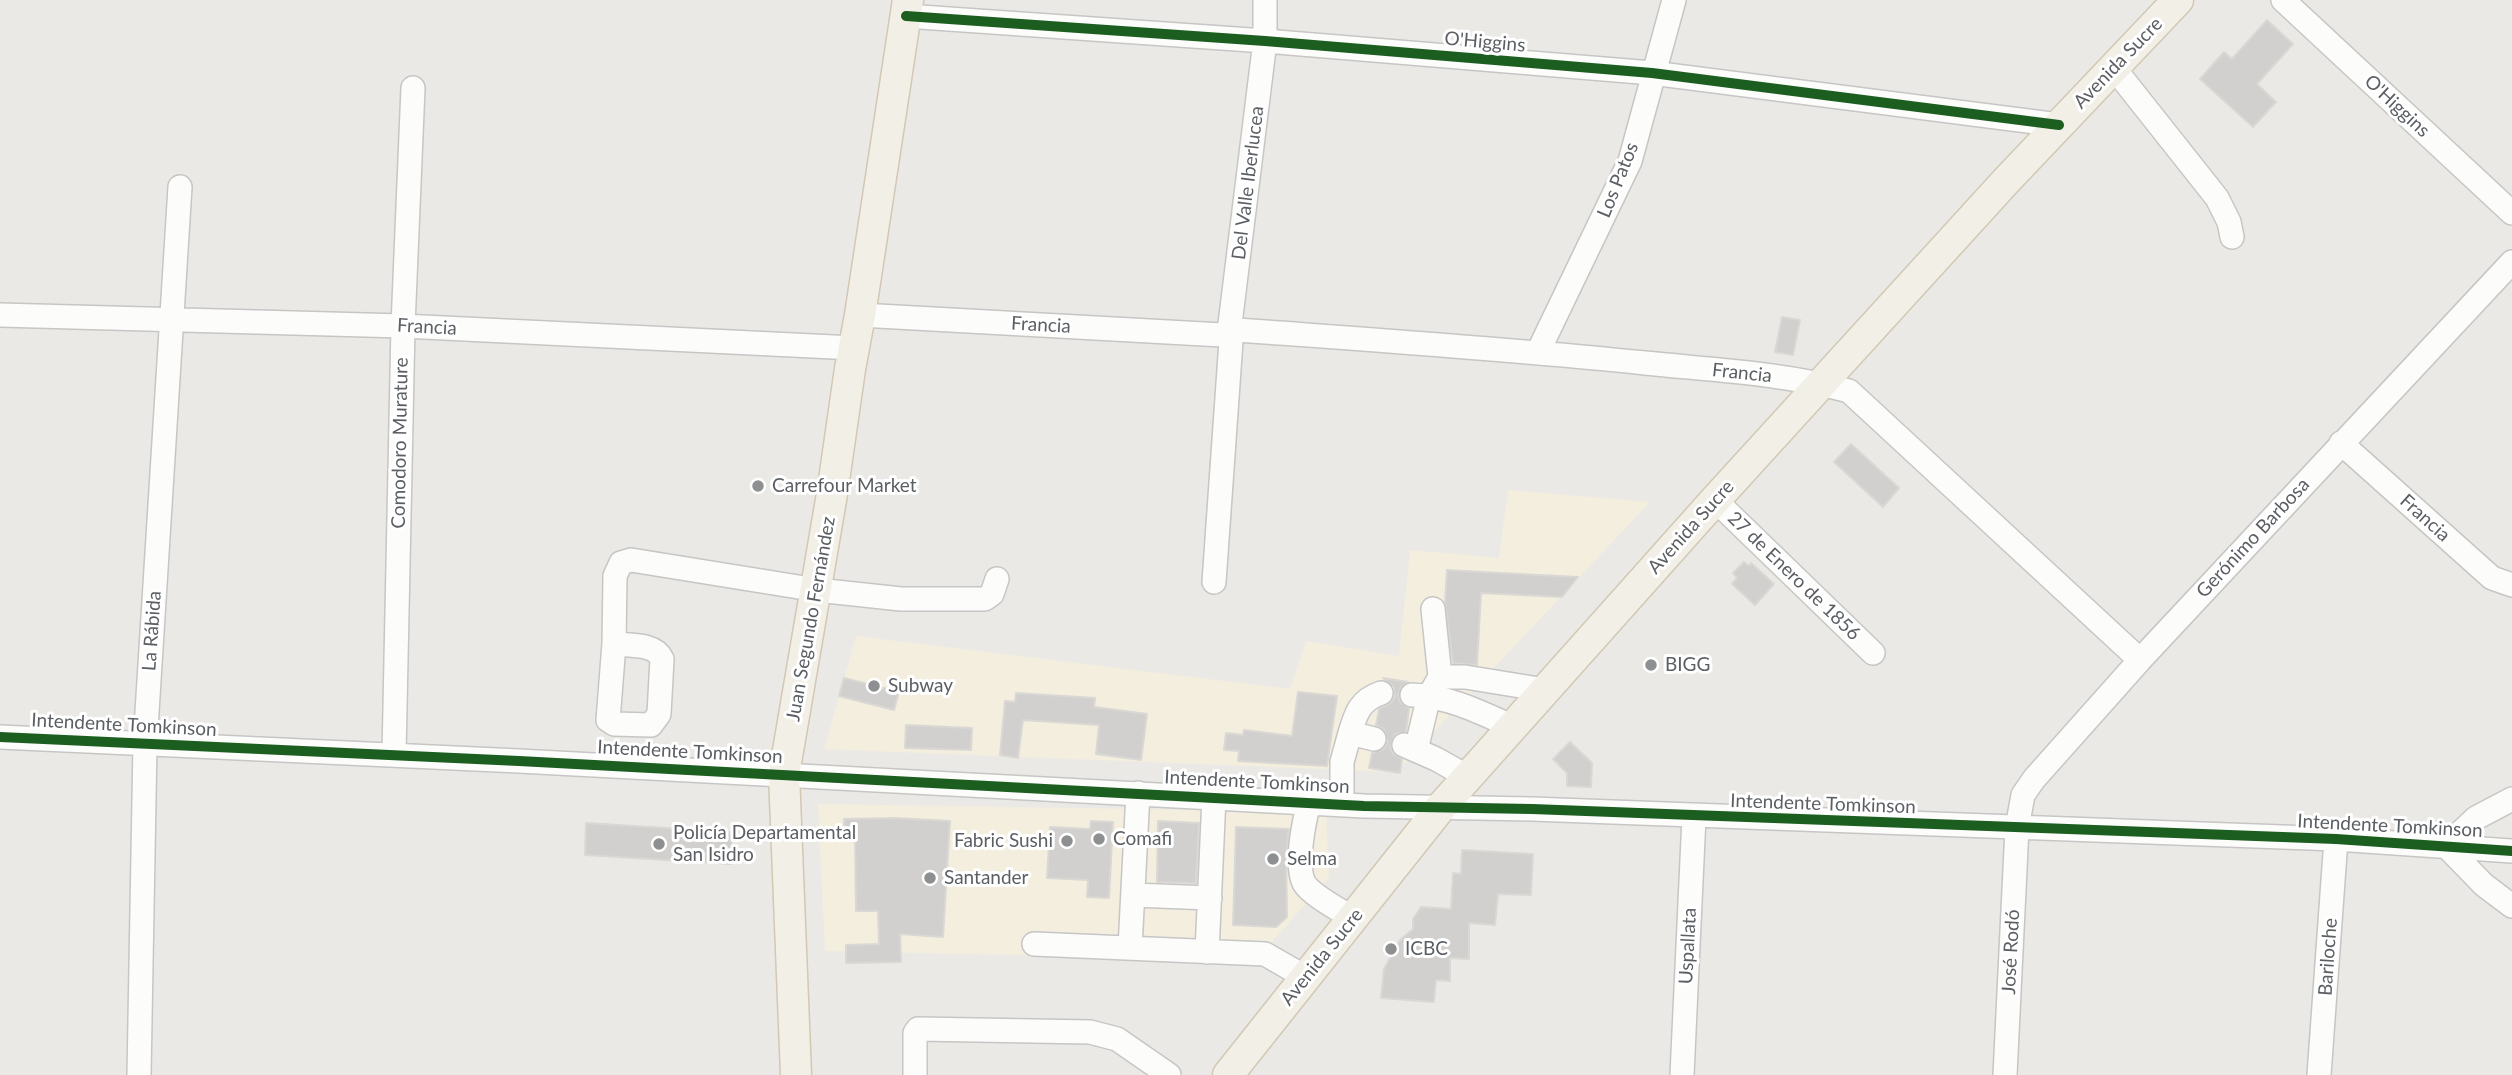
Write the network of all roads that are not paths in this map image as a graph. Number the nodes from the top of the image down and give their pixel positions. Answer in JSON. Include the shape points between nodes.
{"nodes":[{"id":1,"x":1265,"y":0,"type":"edge"},
{"id":2,"x":1674,"y":0,"type":"edge"},
{"id":3,"x":2178,"y":0,"type":"edge"},
{"id":4,"x":2283,"y":0,"type":"edge"},
{"id":5,"x":907,"y":8,"type":"edge"},
{"id":6,"x":1265,"y":41,"type":"junction"},
{"id":7,"x":2114,"y":68,"type":"junction"},
{"id":8,"x":1652,"y":74,"type":"junction"},
{"id":9,"x":413,"y":88,"type":"dead end"},
{"id":10,"x":2059,"y":125,"type":"junction"},
{"id":11,"x":180,"y":187,"type":"dead end"},
{"id":12,"x":2512,"y":213,"type":"edge"},
{"id":13,"x":2232,"y":237,"type":"dead end"},
{"id":14,"x":2512,"y":262,"type":"edge"},
{"id":15,"x":0,"y":315,"type":"edge"},
{"id":16,"x":860,"y":315,"type":"junction"},
{"id":17,"x":173,"y":319,"type":"junction"},
{"id":18,"x":402,"y":326,"type":"junction"},
{"id":19,"x":1230,"y":333,"type":"junction"},
{"id":20,"x":854,"y":348,"type":"junction"},
{"id":21,"x":1538,"y":352,"type":"junction"},
{"id":22,"x":1821,"y":384,"type":"junction"},
{"id":23,"x":2341,"y":443,"type":"junction"},
{"id":24,"x":1715,"y":499,"type":"junction"},
{"id":25,"x":997,"y":579,"type":"dead end"},
{"id":26,"x":1214,"y":582,"type":"dead end"},
{"id":27,"x":2512,"y":585,"type":"edge"},
{"id":28,"x":817,"y":590,"type":"junction"},
{"id":29,"x":1433,"y":609,"type":"dead end"},
{"id":30,"x":614,"y":644,"type":"junction"},
{"id":31,"x":1872,"y":653,"type":"dead end"},
{"id":32,"x":2140,"y":660,"type":"junction"},
{"id":33,"x":1427,"y":689,"type":"junction"},
{"id":34,"x":1545,"y":690,"type":"junction"},
{"id":35,"x":1381,"y":693,"type":"dead end"},
{"id":36,"x":1513,"y":727,"type":"junction"},
{"id":37,"x":1350,"y":733,"type":"junction"},
{"id":38,"x":0,"y":737,"type":"edge"},
{"id":39,"x":1374,"y":739,"type":"dead end"},
{"id":40,"x":145,"y":744,"type":"junction"},
{"id":41,"x":394,"y":755,"type":"junction"},
{"id":42,"x":784,"y":774,"type":"junction"},
{"id":43,"x":1468,"y":777,"type":"junction"},
{"id":44,"x":1138,"y":793,"type":"junction"},
{"id":45,"x":1214,"y":797,"type":"junction"},
{"id":46,"x":2512,"y":799,"type":"edge"},
{"id":47,"x":1309,"y":802,"type":"junction"},
{"id":48,"x":1342,"y":804,"type":"junction"},
{"id":49,"x":1441,"y":807,"type":"junction"},
{"id":50,"x":1694,"y":817,"type":"junction"},
{"id":51,"x":2017,"y":828,"type":"junction"},
{"id":52,"x":2336,"y":839,"type":"junction"},
{"id":53,"x":2446,"y":846,"type":"junction"},
{"id":54,"x":2512,"y":850,"type":"edge"},
{"id":55,"x":1133,"y":895,"type":"junction"},
{"id":56,"x":1210,"y":898,"type":"junction"},
{"id":57,"x":2512,"y":906,"type":"edge"},
{"id":58,"x":1352,"y":918,"type":"junction"},
{"id":59,"x":1034,"y":944,"type":"dead end"},
{"id":60,"x":1130,"y":948,"type":"junction"},
{"id":61,"x":1208,"y":952,"type":"junction"},
{"id":62,"x":1305,"y":977,"type":"junction"},
{"id":63,"x":139,"y":1075,"type":"edge"},
{"id":64,"x":796,"y":1075,"type":"edge"},
{"id":65,"x":915,"y":1075,"type":"edge"},
{"id":66,"x":1169,"y":1075,"type":"edge"},
{"id":67,"x":1228,"y":1075,"type":"edge"},
{"id":68,"x":1682,"y":1075,"type":"edge"},
{"id":69,"x":2005,"y":1075,"type":"edge"},
{"id":70,"x":2319,"y":1075,"type":"edge"}],
"edges":[{"from":1,"to":6,"type":"street","name":"Del Valle Iberlucea"},
{"from":2,"to":8,"type":"street","name":"Los Patos"},
{"from":3,"to":7,"type":"main road","name":"Avenida Sucre"},
{"from":4,"to":12,"type":"street","name":"O'Higgins"},
{"from":5,"to":6,"type":"street","name":"O'Higgins"},
{"from":5,"to":16,"type":"main road","name":"Juan Segundo Fernández"},
{"from":6,"to":8,"type":"street","name":"O'Higgins"},
{"from":6,"to":19,"type":"street","name":"Del Valle Iberlucea"},
{"from":7,"to":10,"type":"main road","name":"Avenida Sucre"},
{"from":7,"to":13,"type":"street","via":[[2217,198]]},
{"from":8,"to":10,"type":"street","name":"O'Higgins"},
{"from":8,"to":21,"type":"street","name":"Los Patos","via":[[1630,160]]},
{"from":9,"to":18,"type":"street","name":"Comodoro Murature"},
{"from":10,"to":22,"type":"main road","name":"Avenida Sucre"},
{"from":11,"to":17,"type":"street","name":"La Rábida"},
{"from":14,"to":23,"type":"street","name":"Gerónimo Barbosa"},
{"from":15,"to":17,"type":"street","name":"Francia"},
{"from":16,"to":19,"type":"street","name":"Francia"},
{"from":16,"to":20,"type":"main road","name":"Juan Segundo Fernández"},
{"from":17,"to":18,"type":"street","name":"Francia"},
{"from":17,"to":40,"type":"street","name":"La Rábida"},
{"from":18,"to":20,"type":"street","name":"Francia"},
{"from":18,"to":41,"type":"street","name":"Comodoro Murature"},
{"from":19,"to":21,"type":"street","name":"Francia"},
{"from":19,"to":26,"type":"street","name":"Del Valle Iberlucea"},
{"from":20,"to":28,"type":"main road","name":"Juan Segundo Fernández"},
{"from":21,"to":22,"type":"street","name":"Francia"},
{"from":22,"to":24,"type":"main road","name":"Avenida Sucre"},
{"from":22,"to":32,"type":"street","name":"Francia","via":[[1849,391],[1870,409]]},
{"from":23,"to":27,"type":"street","name":"Francia","via":[[2492,578]]},
{"from":23,"to":32,"type":"street","name":"Gerónimo Barbosa"},
{"from":24,"to":31,"type":"street","name":"27 de Enero de 1856"},
{"from":24,"to":34,"type":"main road","name":"Avenida Sucre"},
{"from":25,"to":28,"type":"street","via":[[985,599],[901,599]]},
{"from":28,"to":30,"type":"street","via":[[631,560],[621,563],[615,576]]},
{"from":28,"to":42,"type":"main road","name":"Juan Segundo Fernández"},
{"from":29,"to":33,"type":"street"},
{"from":30,"to":30,"type":"street","via":[[608,720],[651,725],[659,714],[659,652]]},
{"from":32,"to":51,"type":"street","name":"Gerónimo Barbosa","via":[[2034,779],[2023,795]]},
{"from":33,"to":34,"type":"street","via":[[1465,677]]},
{"from":33,"to":36,"type":"street"},
{"from":33,"to":43,"type":"street","via":[[1410,748]]},
{"from":34,"to":36,"type":"main road","name":"Avenida Sucre"},
{"from":35,"to":37,"type":"street","via":[[1361,704]]},
{"from":36,"to":43,"type":"main road","name":"Avenida Sucre"},
{"from":37,"to":39,"type":"street"},
{"from":37,"to":48,"type":"street","via":[[1342,762]]},
{"from":38,"to":40,"type":"street","name":"Intendente Tomkinson"},
{"from":40,"to":41,"type":"street","name":"Intendente Tomkinson"},
{"from":40,"to":63,"type":"street","name":"La Rábida"},
{"from":41,"to":42,"type":"street","name":"Intendente Tomkinson"},
{"from":42,"to":44,"type":"street","name":"Intendente Tomkinson"},
{"from":42,"to":64,"type":"main road","name":"Juan Segundo Fernández"},
{"from":43,"to":49,"type":"main road","name":"Avenida Sucre"},
{"from":44,"to":45,"type":"street","name":"Intendente Tomkinson"},
{"from":44,"to":55,"type":"street"},
{"from":45,"to":47,"type":"street","name":"Intendente Tomkinson"},
{"from":45,"to":56,"type":"street"},
{"from":46,"to":53,"type":"street","via":[[2476,818]]},
{"from":47,"to":48,"type":"street","name":"Intendente Tomkinson"},
{"from":47,"to":58,"type":"street","via":[[1300,868],[1305,884]]},
{"from":48,"to":49,"type":"street","name":"Intendente Tomkinson"},
{"from":49,"to":50,"type":"street","name":"Intendente Tomkinson"},
{"from":49,"to":58,"type":"main road","name":"Avenida Sucre"},
{"from":50,"to":51,"type":"street","name":"Intendente Tomkinson"},
{"from":50,"to":68,"type":"street","name":"Uspallata"},
{"from":51,"to":52,"type":"street","name":"Intendente Tomkinson"},
{"from":51,"to":69,"type":"street","name":"José Rodó"},
{"from":52,"to":53,"type":"street","name":"Intendente Tomkinson"},
{"from":52,"to":70,"type":"street","name":"Bariloche"},
{"from":53,"to":54,"type":"street","name":"Intendente Tomkinson"},
{"from":53,"to":57,"type":"street"},
{"from":55,"to":56,"type":"street"},
{"from":55,"to":60,"type":"street"},
{"from":56,"to":61,"type":"street"},
{"from":58,"to":62,"type":"main road","name":"Avenida Sucre"},
{"from":59,"to":60,"type":"street"},
{"from":60,"to":61,"type":"street"},
{"from":61,"to":62,"type":"street","via":[[1265,954]]},
{"from":62,"to":67,"type":"main road","name":"Avenida Sucre"},
{"from":65,"to":66,"type":"street","via":[[918,1029],[1090,1032],[1117,1039]]}]}
